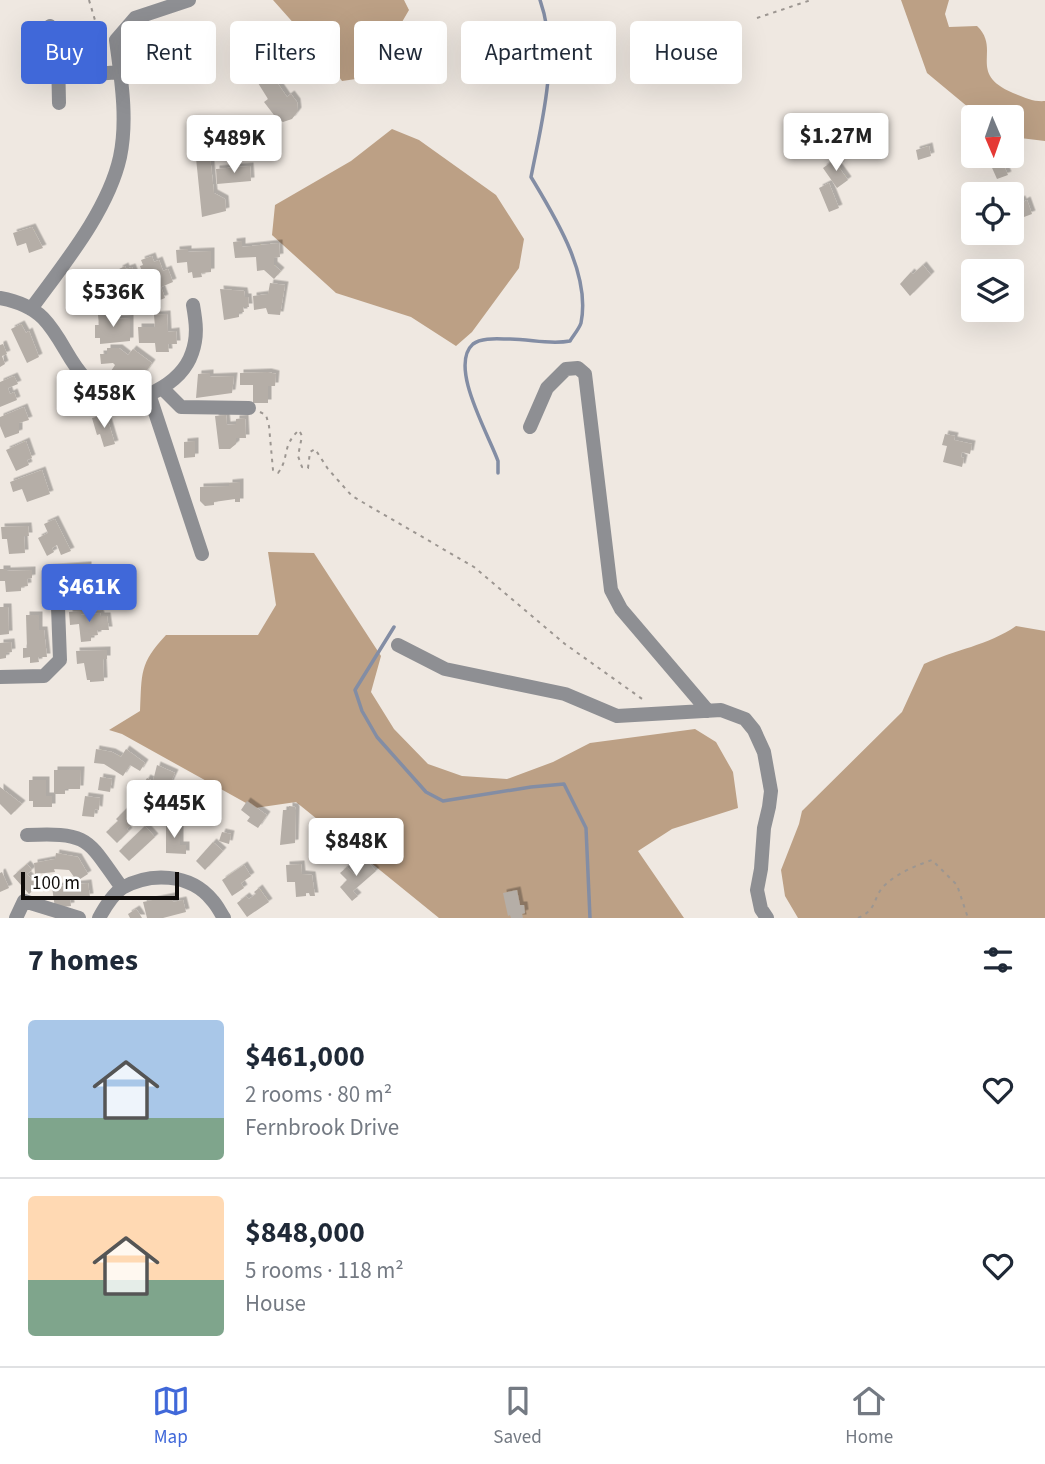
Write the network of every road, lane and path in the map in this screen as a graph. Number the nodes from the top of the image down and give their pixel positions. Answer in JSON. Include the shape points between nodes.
{"nodes":[{"id":1,"x":89,"y":0,"type":"edge"},
{"id":2,"x":189,"y":0,"type":"edge"},
{"id":3,"x":811,"y":0,"type":"edge"},
{"id":4,"x":757,"y":18,"type":"dead end"},
{"id":5,"x":116,"y":40,"type":"junction"},
{"id":6,"x":120,"y":72,"type":"junction"},
{"id":7,"x":107,"y":73,"type":"edge"},
{"id":8,"x":60,"y":84,"type":"edge"},
{"id":9,"x":59,"y":103,"type":"dead end"},
{"id":10,"x":0,"y":298,"type":"edge"},
{"id":11,"x":193,"y":305,"type":"dead end"},
{"id":12,"x":31,"y":309,"type":"junction"},
{"id":13,"x":155,"y":391,"type":"junction"},
{"id":14,"x":249,"y":408,"type":"joint"},
{"id":15,"x":530,"y":427,"type":"dead end"},
{"id":16,"x":202,"y":554,"type":"dead end"},
{"id":17,"x":58,"y":607,"type":"dead end"},
{"id":18,"x":398,"y":645,"type":"dead end"},
{"id":19,"x":0,"y":677,"type":"edge"},
{"id":20,"x":647,"y":702,"type":"dead end"},
{"id":21,"x":709,"y":711,"type":"junction"},
{"id":22,"x":27,"y":835,"type":"dead end"},
{"id":23,"x":122,"y":888,"type":"junction"},
{"id":24,"x":16,"y":918,"type":"edge"},
{"id":25,"x":79,"y":918,"type":"edge"},
{"id":26,"x":99,"y":918,"type":"edge"},
{"id":27,"x":224,"y":918,"type":"edge"},
{"id":28,"x":766,"y":918,"type":"edge"},
{"id":29,"x":858,"y":918,"type":"edge"},
{"id":30,"x":968,"y":918,"type":"edge"}],
"edges":[{"from":1,"to":5,"type":"path","via":[[97,27]]},
{"from":2,"to":5,"type":"street","via":[[135,18]]},
{"from":3,"to":4,"type":"path"},
{"from":5,"to":6,"type":"street"},
{"from":6,"to":7,"type":"street"},
{"from":6,"to":12,"type":"street","via":[[124,130],[116,173],[77,245]]},
{"from":8,"to":9,"type":"street"},
{"from":10,"to":12,"type":"street"},
{"from":11,"to":13,"type":"street","via":[[197,326],[190,360],[173,381]]},
{"from":12,"to":13,"type":"street","via":[[45,320],[80,374],[98,390],[124,396]]},
{"from":13,"to":14,"type":"street","via":[[181,407]]},
{"from":13,"to":16,"type":"street"},
{"from":14,"to":20,"type":"path","via":[[266,415],[273,470],[278,473],[283,466],[288,440],[299,430],[302,467],[308,468],[310,452],[315,449],[352,496],[474,567],[565,644]]},
{"from":15,"to":21,"type":"street","via":[[547,388],[566,369],[578,368],[585,374],[611,590],[621,608]]},
{"from":17,"to":19,"type":"street","via":[[60,660],[44,676]]},
{"from":18,"to":21,"type":"street","via":[[445,669],[565,694],[617,716]]},
{"from":21,"to":28,"type":"street","via":[[721,710],[745,719],[764,752],[771,791],[757,890]]},
{"from":22,"to":23,"type":"street","via":[[78,837],[90,844]]},
{"from":23,"to":26,"type":"street"},
{"from":23,"to":27,"type":"street","via":[[143,879],[183,880],[211,898]]},
{"from":24,"to":25,"type":"street","via":[[24,901]]},
{"from":29,"to":30,"type":"path","via":[[868,914],[885,884],[932,860],[957,885]]}]}
